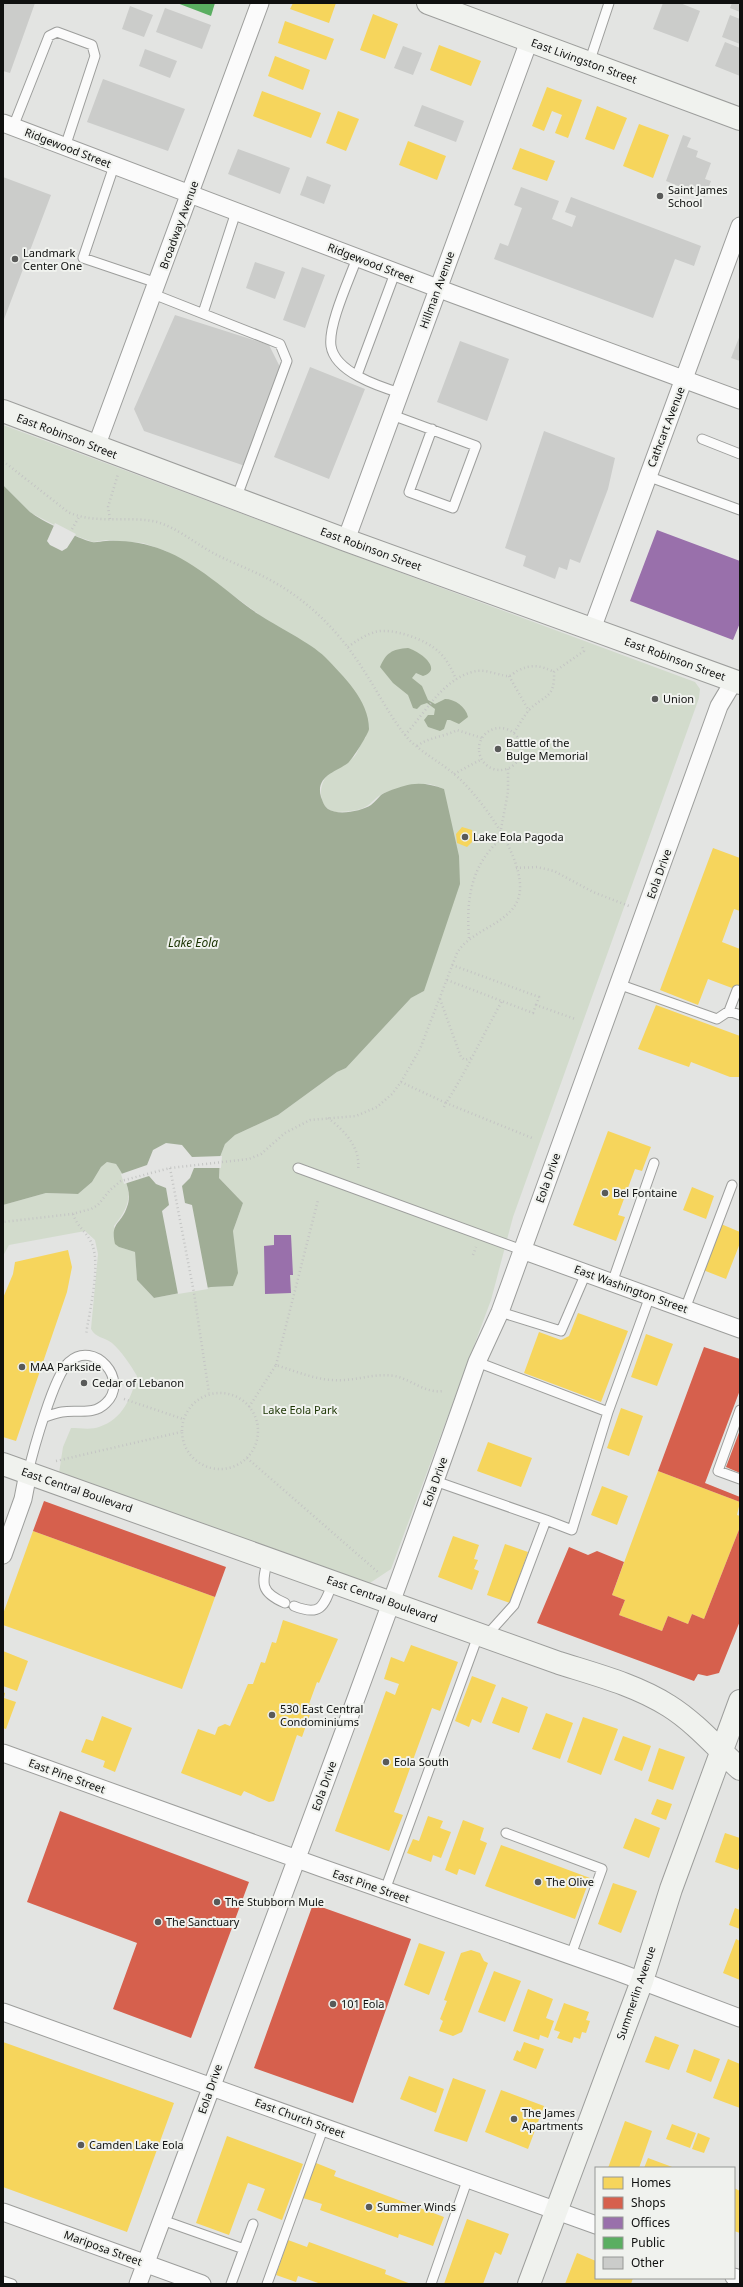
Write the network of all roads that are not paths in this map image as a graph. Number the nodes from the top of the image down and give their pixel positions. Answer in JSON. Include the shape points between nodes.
{"nodes":[{"id":1,"x":260,"y":3,"type":"edge"},
{"id":2,"x":428,"y":3,"type":"edge"},
{"id":3,"x":609,"y":3,"type":"edge"},
{"id":4,"x":529,"y":41,"type":"junction"},
{"id":5,"x":589,"y":63,"type":"junction"},
{"id":6,"x":740,"y":120,"type":"edge"},
{"id":7,"x":8,"y":125,"type":"edge"},
{"id":8,"x":65,"y":147,"type":"junction"},
{"id":9,"x":114,"y":166,"type":"junction"},
{"id":10,"x":190,"y":195,"type":"junction"},
{"id":11,"x":236,"y":212,"type":"junction"},
{"id":12,"x":738,"y":236,"type":"edge"},
{"id":13,"x":357,"y":258,"type":"junction"},
{"id":14,"x":395,"y":272,"type":"junction"},
{"id":15,"x":155,"y":288,"type":"junction"},
{"id":16,"x":438,"y":289,"type":"junction"},
{"id":17,"x":203,"y":314,"type":"junction"},
{"id":18,"x":357,"y":375,"type":"junction"},
{"id":19,"x":683,"y":380,"type":"junction"},
{"id":20,"x":400,"y":393,"type":"junction"},
{"id":21,"x":740,"y":400,"type":"edge"},
{"id":22,"x":3,"y":411,"type":"edge"},
{"id":23,"x":392,"y":414,"type":"junction"},
{"id":24,"x":432,"y":429,"type":"junction"},
{"id":25,"x":702,"y":439,"type":"dead end"},
{"id":26,"x":96,"y":446,"type":"junction"},
{"id":27,"x":740,"y":454,"type":"edge"},
{"id":28,"x":647,"y":476,"type":"junction"},
{"id":29,"x":236,"y":499,"type":"junction"},
{"id":30,"x":740,"y":510,"type":"edge"},
{"id":31,"x":346,"y":540,"type":"junction"},
{"id":32,"x":590,"y":628,"type":"junction"},
{"id":33,"x":738,"y":679,"type":"edge"},
{"id":34,"x":618,"y":984,"type":"junction"},
{"id":35,"x":737,"y":990,"type":"dead end"},
{"id":36,"x":729,"y":1011,"type":"junction"},
{"id":37,"x":740,"y":1015,"type":"edge"},
{"id":38,"x":654,"y":1163,"type":"dead end"},
{"id":39,"x":298,"y":1168,"type":"dead end"},
{"id":40,"x":732,"y":1185,"type":"dead end"},
{"id":41,"x":522,"y":1250,"type":"junction"},
{"id":42,"x":586,"y":1273,"type":"junction"},
{"id":43,"x":612,"y":1283,"type":"junction"},
{"id":44,"x":650,"y":1296,"type":"junction"},
{"id":45,"x":685,"y":1309,"type":"junction"},
{"id":46,"x":500,"y":1312,"type":"junction"},
{"id":47,"x":740,"y":1329,"type":"edge"},
{"id":48,"x":477,"y":1362,"type":"junction"},
{"id":49,"x":740,"y":1410,"type":"edge"},
{"id":50,"x":608,"y":1412,"type":"junction"},
{"id":51,"x":45,"y":1417,"type":"junction"},
{"id":52,"x":3,"y":1464,"type":"edge"},
{"id":53,"x":28,"y":1473,"type":"junction"},
{"id":54,"x":740,"y":1479,"type":"edge"},
{"id":55,"x":435,"y":1480,"type":"junction"},
{"id":56,"x":546,"y":1520,"type":"junction"},
{"id":57,"x":3,"y":1555,"type":"edge"},
{"id":58,"x":268,"y":1558,"type":"junction"},
{"id":59,"x":333,"y":1582,"type":"junction"},
{"id":60,"x":285,"y":1603,"type":"dead end"},
{"id":61,"x":391,"y":1603,"type":"junction"},
{"id":62,"x":294,"y":1606,"type":"dead end"},
{"id":63,"x":482,"y":1635,"type":"junction"},
{"id":64,"x":740,"y":1701,"type":"edge"},
{"id":65,"x":3,"y":1753,"type":"edge"},
{"id":66,"x":721,"y":1753,"type":"junction"},
{"id":67,"x":740,"y":1769,"type":"edge"},
{"id":68,"x":506,"y":1834,"type":"dead end"},
{"id":69,"x":297,"y":1859,"type":"junction"},
{"id":70,"x":385,"y":1890,"type":"junction"},
{"id":71,"x":570,"y":1955,"type":"junction"},
{"id":72,"x":642,"y":1981,"type":"junction"},
{"id":73,"x":3,"y":2012,"type":"edge"},
{"id":74,"x":740,"y":2018,"type":"edge"},
{"id":75,"x":211,"y":2086,"type":"junction"},
{"id":76,"x":324,"y":2126,"type":"junction"},
{"id":77,"x":468,"y":2178,"type":"junction"},
{"id":78,"x":556,"y":2210,"type":"junction"},
{"id":79,"x":3,"y":2212,"type":"edge"},
{"id":80,"x":162,"y":2220,"type":"junction"},
{"id":81,"x":253,"y":2224,"type":"dead end"},
{"id":82,"x":595,"y":2225,"type":"edge"},
{"id":83,"x":244,"y":2249,"type":"junction"},
{"id":84,"x":146,"y":2264,"type":"junction"},
{"id":85,"x":3,"y":2281,"type":"edge"},
{"id":86,"x":12,"y":2284,"type":"edge"},
{"id":87,"x":138,"y":2284,"type":"edge"},
{"id":88,"x":202,"y":2284,"type":"edge"},
{"id":89,"x":231,"y":2284,"type":"edge"},
{"id":90,"x":267,"y":2284,"type":"edge"},
{"id":91,"x":431,"y":2284,"type":"edge"},
{"id":92,"x":529,"y":2284,"type":"edge"}],
"edges":[{"from":1,"to":10,"type":"street","name":"Broadway Avenue"},
{"from":2,"to":4,"type":"street","name":"East Livingston Street"},
{"from":3,"to":5,"type":"lane"},
{"from":4,"to":5,"type":"street","name":"East Livingston Street"},
{"from":4,"to":16,"type":"street","name":"Hillman Avenue"},
{"from":5,"to":6,"type":"street","name":"East Livingston Street"},
{"from":7,"to":8,"type":"street","name":"Ridgewood Street"},
{"from":7,"to":8,"type":"lane","via":[[50,36],[57,32],[92,45],[95,56]]},
{"from":8,"to":9,"type":"street","name":"Ridgewood Street"},
{"from":9,"to":10,"type":"street","name":"Ridgewood Street"},
{"from":9,"to":15,"type":"lane","via":[[83,258]]},
{"from":10,"to":11,"type":"street","name":"Ridgewood Street"},
{"from":10,"to":15,"type":"street","name":"Broadway Avenue"},
{"from":11,"to":13,"type":"street","name":"Ridgewood Street"},
{"from":11,"to":17,"type":"lane"},
{"from":12,"to":19,"type":"street","name":"Cathcart Avenue"},
{"from":13,"to":14,"type":"street","name":"Ridgewood Street"},
{"from":13,"to":18,"type":"lane","via":[[332,328],[331,347],[337,359]]},
{"from":14,"to":16,"type":"street","name":"Ridgewood Street"},
{"from":14,"to":18,"type":"lane"},
{"from":15,"to":17,"type":"lane"},
{"from":15,"to":26,"type":"street","name":"Broadway Avenue"},
{"from":16,"to":19,"type":"street","name":"Ridgewood Street"},
{"from":16,"to":20,"type":"street","name":"Hillman Avenue"},
{"from":17,"to":29,"type":"lane","via":[[280,344],[287,361]]},
{"from":18,"to":20,"type":"lane","via":[[379,387]]},
{"from":19,"to":21,"type":"street","name":"Ridgewood Street"},
{"from":19,"to":28,"type":"street","name":"Cathcart Avenue"},
{"from":20,"to":23,"type":"street","name":"Hillman Avenue"},
{"from":22,"to":26,"type":"street","name":"East Robinson Street"},
{"from":23,"to":24,"type":"lane"},
{"from":23,"to":31,"type":"street","name":"Hillman Avenue"},
{"from":24,"to":24,"type":"lane","via":[[476,446],[453,508],[409,492]]},
{"from":25,"to":27,"type":"lane"},
{"from":26,"to":29,"type":"street","name":"East Robinson Street"},
{"from":28,"to":30,"type":"lane"},
{"from":28,"to":32,"type":"street","name":"Cathcart Avenue"},
{"from":29,"to":31,"type":"street","name":"East Robinson Street"},
{"from":31,"to":32,"type":"street","name":"East Robinson Street"},
{"from":32,"to":33,"type":"street","name":"East Robinson Street"},
{"from":33,"to":34,"type":"street","name":"Eola Drive","via":[[719,706]]},
{"from":34,"to":36,"type":"lane","via":[[717,1019]]},
{"from":34,"to":41,"type":"street","name":"Eola Drive"},
{"from":35,"to":36,"type":"lane"},
{"from":36,"to":37,"type":"lane"},
{"from":38,"to":43,"type":"lane"},
{"from":39,"to":41,"type":"lane"},
{"from":40,"to":45,"type":"lane"},
{"from":41,"to":42,"type":"street","name":"East Washington Street"},
{"from":41,"to":46,"type":"street","name":"Eola Drive"},
{"from":42,"to":43,"type":"street","name":"East Washington Street"},
{"from":42,"to":46,"type":"lane","via":[[561,1331]]},
{"from":43,"to":44,"type":"street","name":"East Washington Street"},
{"from":44,"to":45,"type":"street","name":"East Washington Street"},
{"from":44,"to":50,"type":"lane"},
{"from":45,"to":47,"type":"street","name":"East Washington Street"},
{"from":46,"to":48,"type":"street","name":"Eola Drive"},
{"from":48,"to":50,"type":"lane"},
{"from":48,"to":55,"type":"street","name":"Eola Drive"},
{"from":49,"to":54,"type":"lane","via":[[718,1471]]},
{"from":50,"to":56,"type":"lane","via":[[572,1530]]},
{"from":51,"to":51,"type":"lane","via":[[64,1411],[95,1410],[106,1403],[112,1394],[114,1382],[112,1372],[105,1363],[94,1356],[82,1355],[67,1363]]},
{"from":51,"to":53,"type":"lane"},
{"from":52,"to":53,"type":"street","name":"East Central Boulevard"},
{"from":53,"to":57,"type":"street","via":[[23,1499]]},
{"from":53,"to":58,"type":"street","name":"East Central Boulevard"},
{"from":55,"to":56,"type":"lane"},
{"from":55,"to":61,"type":"street","name":"Eola Drive"},
{"from":56,"to":63,"type":"lane","via":[[514,1605]]},
{"from":58,"to":59,"type":"street","name":"East Central Boulevard"},
{"from":58,"to":60,"type":"lane","via":[[263,1578],[264,1588],[271,1597]]},
{"from":59,"to":61,"type":"street","name":"East Central Boulevard"},
{"from":59,"to":62,"type":"lane","via":[[326,1601],[319,1610],[308,1612]]},
{"from":61,"to":63,"type":"street","name":"East Central Boulevard"},
{"from":61,"to":69,"type":"street","name":"Eola Drive"},
{"from":63,"to":66,"type":"street","name":"East Central Boulevard","via":[[648,1694],[697,1728]]},
{"from":63,"to":70,"type":"lane"},
{"from":64,"to":66,"type":"street","name":"Summerlin Avenue"},
{"from":65,"to":69,"type":"street","name":"East Pine Street"},
{"from":66,"to":67,"type":"street","name":"East Central Boulevard"},
{"from":66,"to":72,"type":"street","name":"Summerlin Avenue","via":[[671,1889]]},
{"from":68,"to":71,"type":"lane","via":[[602,1869]]},
{"from":69,"to":70,"type":"street","name":"East Pine Street"},
{"from":69,"to":75,"type":"street","name":"Eola Drive"},
{"from":70,"to":71,"type":"street","name":"East Pine Street"},
{"from":71,"to":72,"type":"street","name":"East Pine Street"},
{"from":72,"to":74,"type":"street","name":"East Pine Street"},
{"from":72,"to":78,"type":"street","name":"Summerlin Avenue"},
{"from":73,"to":75,"type":"street","name":"East Church Street"},
{"from":75,"to":76,"type":"street","name":"East Church Street"},
{"from":75,"to":80,"type":"street","name":"Eola Drive"},
{"from":76,"to":77,"type":"street","name":"East Church Street"},
{"from":76,"to":90,"type":"lane"},
{"from":77,"to":78,"type":"street","name":"East Church Street"},
{"from":77,"to":91,"type":"lane"},
{"from":78,"to":82,"type":"street","name":"East Church Street"},
{"from":78,"to":92,"type":"street","name":"Summerlin Avenue"},
{"from":79,"to":84,"type":"street","name":"Mariposa Street"},
{"from":80,"to":83,"type":"lane"},
{"from":80,"to":84,"type":"street","name":"Eola Drive"},
{"from":81,"to":83,"type":"lane"},
{"from":83,"to":89,"type":"lane"},
{"from":84,"to":87,"type":"street","name":"Eola Drive"},
{"from":84,"to":88,"type":"street","name":"Mariposa Street"},
{"from":85,"to":86,"type":"lane"}]}
